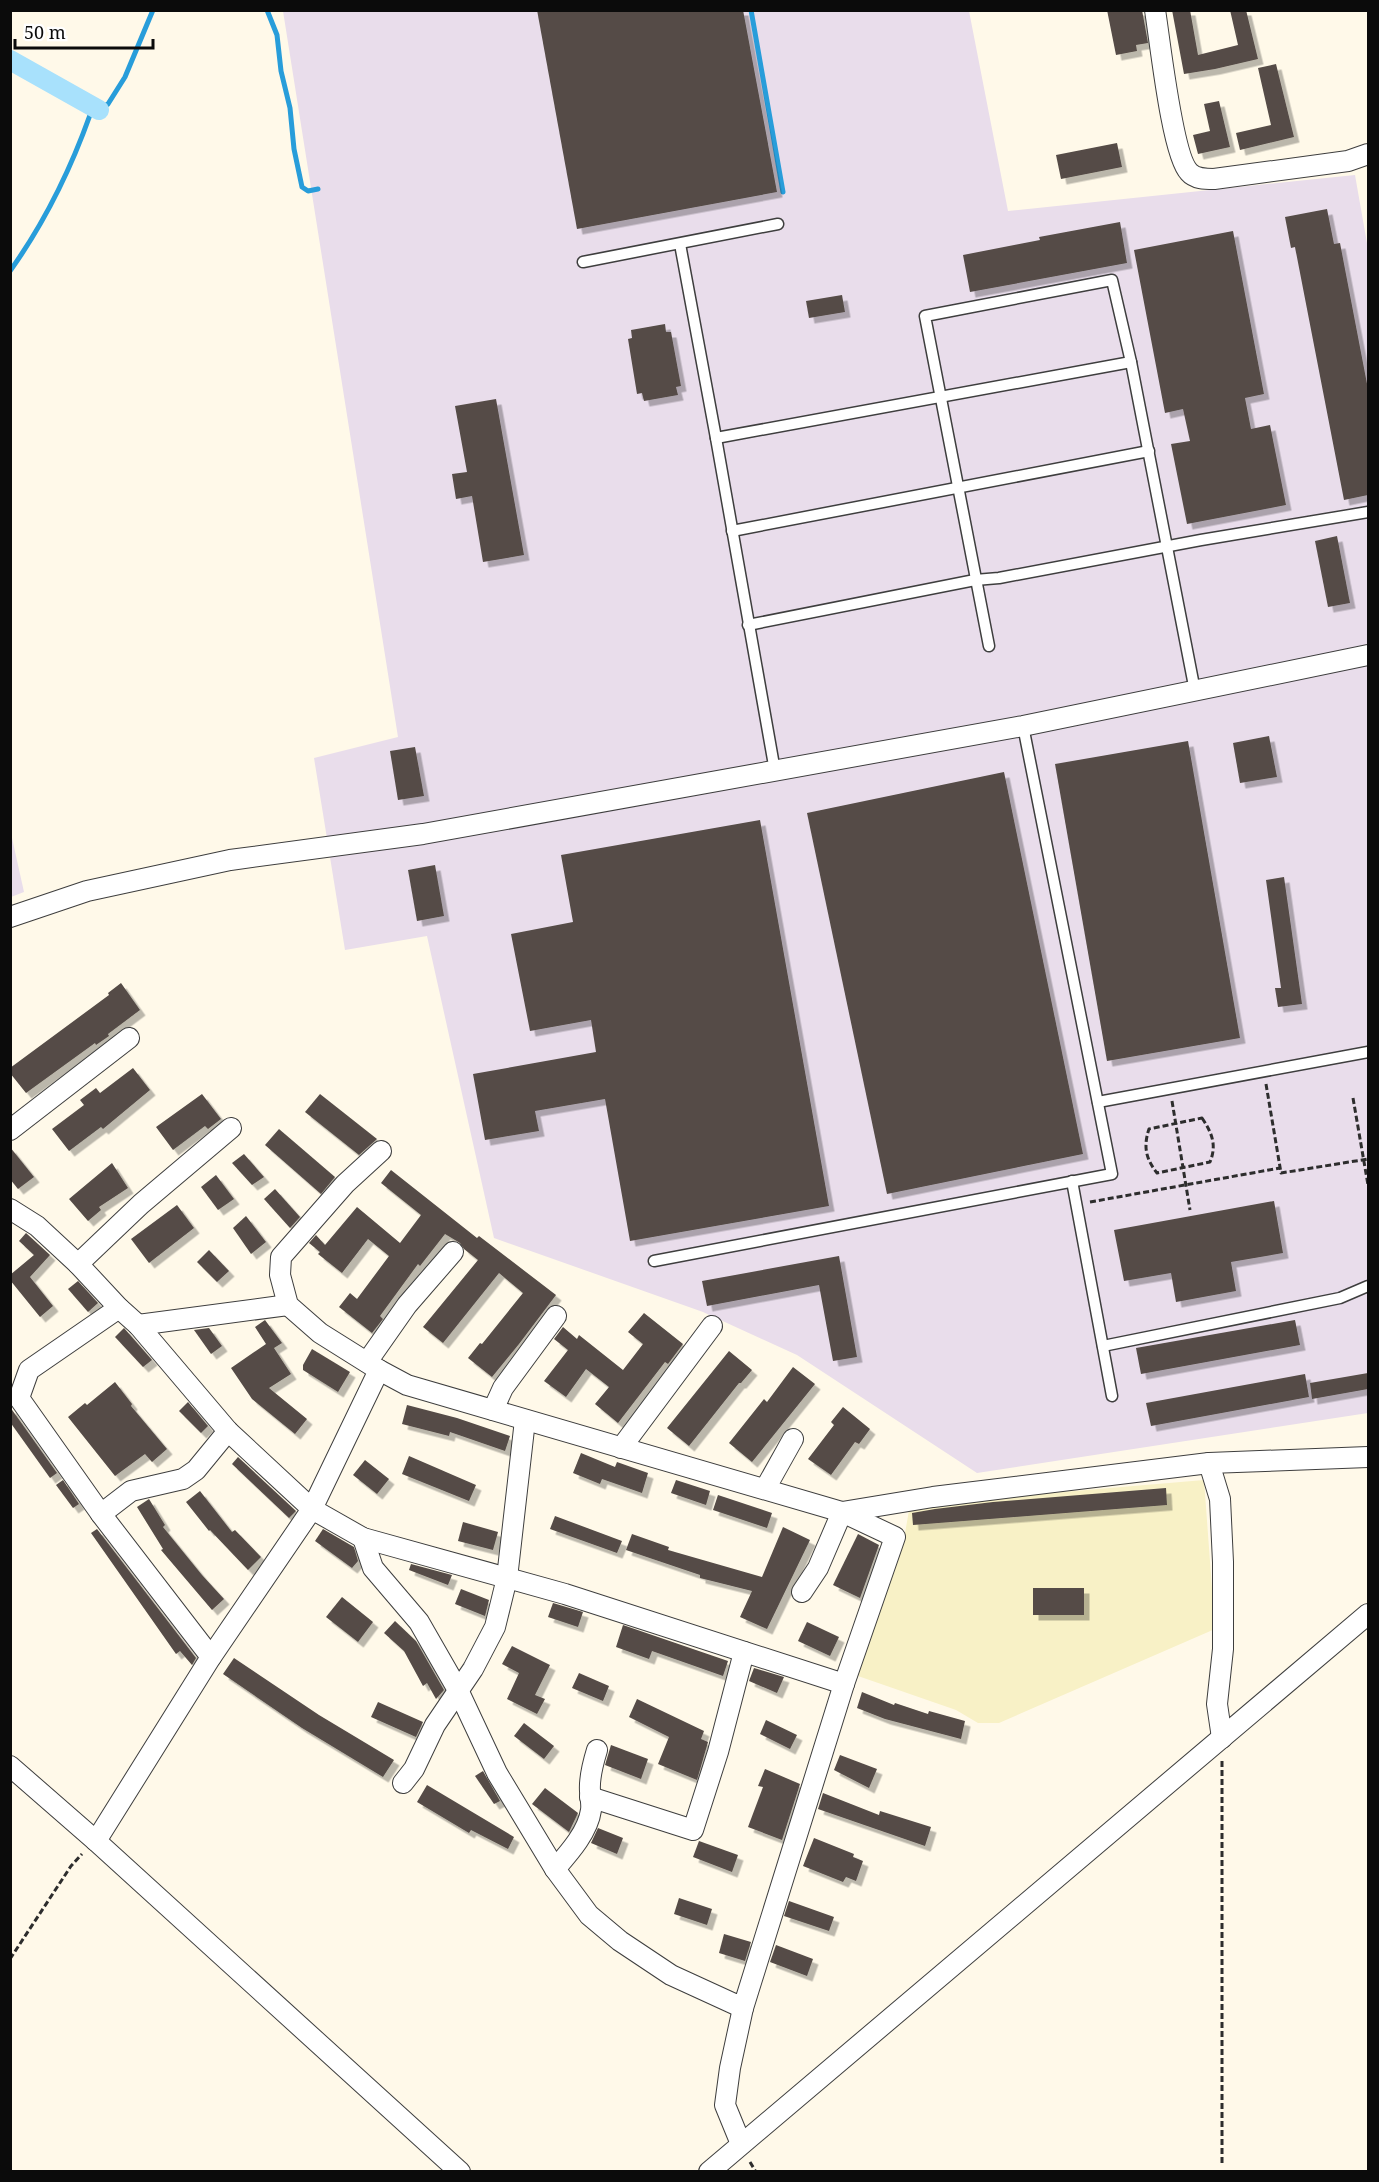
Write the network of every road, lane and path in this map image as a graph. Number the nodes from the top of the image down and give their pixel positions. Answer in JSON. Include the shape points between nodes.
{"nodes":[{"id":1,"x":1155,"y":10,"type":"edge"},
{"id":2,"x":1368,"y":154,"type":"edge"},
{"id":3,"x":778,"y":224,"type":"dead end"},
{"id":4,"x":680,"y":244,"type":"junction"},
{"id":5,"x":583,"y":262,"type":"dead end"},
{"id":6,"x":1131,"y":362,"type":"junction"},
{"id":7,"x":940,"y":397,"type":"junction"},
{"id":8,"x":716,"y":438,"type":"junction"},
{"id":9,"x":1149,"y":451,"type":"junction"},
{"id":10,"x":957,"y":489,"type":"junction"},
{"id":11,"x":1368,"y":512,"type":"edge"},
{"id":12,"x":732,"y":531,"type":"junction"},
{"id":13,"x":1167,"y":547,"type":"junction"},
{"id":14,"x":975,"y":580,"type":"junction"},
{"id":15,"x":748,"y":625,"type":"junction"},
{"id":16,"x":989,"y":646,"type":"dead end"},
{"id":17,"x":1368,"y":655,"type":"edge"},
{"id":18,"x":1195,"y":691,"type":"junction"},
{"id":19,"x":1023,"y":726,"type":"junction"},
{"id":20,"x":775,"y":771,"type":"junction"},
{"id":21,"x":10,"y":917,"type":"edge"},
{"id":22,"x":129,"y":1038,"type":"dead end"},
{"id":23,"x":1368,"y":1052,"type":"edge"},
{"id":24,"x":1263,"y":1070,"type":"junction"},
{"id":25,"x":1170,"y":1088,"type":"junction"},
{"id":26,"x":1353,"y":1098,"type":"dead end"},
{"id":27,"x":1098,"y":1102,"type":"junction"},
{"id":28,"x":1176,"y":1124,"type":"junction"},
{"id":29,"x":231,"y":1128,"type":"dead end"},
{"id":30,"x":10,"y":1130,"type":"edge"},
{"id":31,"x":381,"y":1151,"type":"dead end"},
{"id":32,"x":1366,"y":1159,"type":"edge"},
{"id":33,"x":1184,"y":1168,"type":"junction"},
{"id":34,"x":1280,"y":1168,"type":"junction"},
{"id":35,"x":1072,"y":1181,"type":"junction"},
{"id":36,"x":1186,"y":1185,"type":"junction"},
{"id":37,"x":1368,"y":1185,"type":"edge"},
{"id":38,"x":1076,"y":1205,"type":"junction"},
{"id":39,"x":10,"y":1209,"type":"edge"},
{"id":40,"x":1190,"y":1210,"type":"dead end"},
{"id":41,"x":453,"y":1252,"type":"dead end"},
{"id":42,"x":654,"y":1261,"type":"dead end"},
{"id":43,"x":78,"y":1264,"type":"junction"},
{"id":44,"x":1368,"y":1286,"type":"edge"},
{"id":45,"x":288,"y":1305,"type":"junction"},
{"id":46,"x":119,"y":1308,"type":"junction"},
{"id":47,"x":556,"y":1316,"type":"dead end"},
{"id":48,"x":138,"y":1325,"type":"junction"},
{"id":49,"x":712,"y":1326,"type":"dead end"},
{"id":50,"x":1103,"y":1346,"type":"junction"},
{"id":51,"x":373,"y":1366,"type":"junction"},
{"id":52,"x":1113,"y":1396,"type":"dead end"},
{"id":53,"x":493,"y":1410,"type":"junction"},
{"id":54,"x":525,"y":1420,"type":"junction"},
{"id":55,"x":228,"y":1431,"type":"junction"},
{"id":56,"x":793,"y":1439,"type":"dead end"},
{"id":57,"x":621,"y":1448,"type":"junction"},
{"id":58,"x":1368,"y":1457,"type":"edge"},
{"id":59,"x":1209,"y":1463,"type":"junction"},
{"id":60,"x":765,"y":1490,"type":"junction"},
{"id":61,"x":312,"y":1509,"type":"junction"},
{"id":62,"x":842,"y":1512,"type":"junction"},
{"id":63,"x":101,"y":1514,"type":"junction"},
{"id":64,"x":363,"y":1538,"type":"junction"},
{"id":65,"x":507,"y":1578,"type":"junction"},
{"id":66,"x":802,"y":1592,"type":"dead end"},
{"id":67,"x":1368,"y":1614,"type":"edge"},
{"id":68,"x":744,"y":1652,"type":"junction"},
{"id":69,"x":211,"y":1657,"type":"junction"},
{"id":70,"x":844,"y":1684,"type":"junction"},
{"id":71,"x":458,"y":1690,"type":"junction"},
{"id":72,"x":1222,"y":1738,"type":"junction"},
{"id":73,"x":597,"y":1750,"type":"dead end"},
{"id":74,"x":10,"y":1766,"type":"edge"},
{"id":75,"x":403,"y":1783,"type":"dead end"},
{"id":76,"x":590,"y":1797,"type":"junction"},
{"id":77,"x":96,"y":1840,"type":"junction"},
{"id":78,"x":555,"y":1869,"type":"junction"},
{"id":79,"x":10,"y":1959,"type":"edge"},
{"id":80,"x":743,"y":2008,"type":"junction"},
{"id":81,"x":741,"y":2144,"type":"junction"},
{"id":82,"x":1222,"y":2166,"type":"dead end"},
{"id":83,"x":460,"y":2172,"type":"edge"},
{"id":84,"x":708,"y":2172,"type":"edge"}],
"edges":[{"from":1,"to":2,"type":"street","via":[[1175,134],[1182,162],[1190,173],[1215,179],[1348,161]]},
{"from":3,"to":4,"type":"lane"},
{"from":4,"to":5,"type":"lane"},
{"from":4,"to":8,"type":"lane"},
{"from":6,"to":7,"type":"lane"},
{"from":6,"to":7,"type":"lane","via":[[1112,280],[926,316]]},
{"from":6,"to":9,"type":"lane"},
{"from":7,"to":8,"type":"lane"},
{"from":7,"to":10,"type":"lane"},
{"from":8,"to":12,"type":"lane"},
{"from":9,"to":10,"type":"lane"},
{"from":9,"to":13,"type":"lane"},
{"from":10,"to":12,"type":"lane"},
{"from":10,"to":14,"type":"lane"},
{"from":11,"to":13,"type":"lane"},
{"from":12,"to":15,"type":"lane"},
{"from":13,"to":14,"type":"lane","via":[[999,579]]},
{"from":13,"to":18,"type":"lane"},
{"from":14,"to":15,"type":"lane"},
{"from":14,"to":16,"type":"lane"},
{"from":15,"to":20,"type":"lane"},
{"from":17,"to":18,"type":"street"},
{"from":18,"to":19,"type":"street"},
{"from":19,"to":20,"type":"street"},
{"from":19,"to":27,"type":"lane"},
{"from":20,"to":21,"type":"street","via":[[423,834],[230,860],[87,891]]},
{"from":22,"to":30,"type":"street"},
{"from":23,"to":24,"type":"lane"},
{"from":24,"to":25,"type":"lane"},
{"from":24,"to":34,"type":"path"},
{"from":25,"to":27,"type":"lane"},
{"from":25,"to":28,"type":"path"},
{"from":26,"to":32,"type":"path"},
{"from":27,"to":35,"type":"lane","via":[[1112,1174]]},
{"from":28,"to":33,"type":"path"},
{"from":28,"to":33,"type":"path","via":[[1202,1118],[1215,1149],[1210,1162]]},
{"from":28,"to":33,"type":"path","via":[[1149,1130],[1144,1143],[1148,1162],[1157,1173]]},
{"from":29,"to":43,"type":"street"},
{"from":31,"to":45,"type":"street","via":[[345,1184],[281,1257],[280,1275]]},
{"from":32,"to":34,"type":"path","via":[[1281,1173]]},
{"from":32,"to":37,"type":"path"},
{"from":33,"to":36,"type":"path"},
{"from":34,"to":36,"type":"path"},
{"from":35,"to":38,"type":"lane"},
{"from":35,"to":42,"type":"lane"},
{"from":36,"to":38,"type":"path"},
{"from":36,"to":40,"type":"path"},
{"from":38,"to":50,"type":"lane"},
{"from":39,"to":43,"type":"street","via":[[37,1226]]},
{"from":41,"to":51,"type":"street","via":[[407,1305]]},
{"from":43,"to":46,"type":"street"},
{"from":44,"to":50,"type":"lane","via":[[1340,1298]]},
{"from":45,"to":48,"type":"street"},
{"from":45,"to":51,"type":"street","via":[[320,1332]]},
{"from":46,"to":48,"type":"street"},
{"from":46,"to":63,"type":"street","via":[[29,1370],[19,1398]]},
{"from":47,"to":53,"type":"street","via":[[503,1388]]},
{"from":48,"to":55,"type":"street"},
{"from":49,"to":57,"type":"street"},
{"from":50,"to":52,"type":"lane"},
{"from":51,"to":53,"type":"street","via":[[407,1385]]},
{"from":51,"to":61,"type":"street"},
{"from":53,"to":54,"type":"street"},
{"from":54,"to":57,"type":"street"},
{"from":54,"to":65,"type":"street"},
{"from":55,"to":61,"type":"street"},
{"from":55,"to":63,"type":"street","via":[[196,1470],[183,1479],[131,1491]]},
{"from":56,"to":60,"type":"street"},
{"from":57,"to":60,"type":"street"},
{"from":58,"to":59,"type":"street"},
{"from":59,"to":62,"type":"street"},
{"from":59,"to":72,"type":"street","via":[[1220,1498],[1223,1648],[1217,1704]]},
{"from":60,"to":62,"type":"street"},
{"from":61,"to":64,"type":"street"},
{"from":61,"to":69,"type":"street"},
{"from":62,"to":66,"type":"street","via":[[818,1568]]},
{"from":62,"to":70,"type":"street","via":[[895,1537]]},
{"from":63,"to":69,"type":"street"},
{"from":64,"to":65,"type":"street"},
{"from":64,"to":71,"type":"street","via":[[373,1568],[419,1622]]},
{"from":65,"to":68,"type":"street"},
{"from":65,"to":71,"type":"street","via":[[495,1627]]},
{"from":67,"to":72,"type":"street"},
{"from":68,"to":70,"type":"street"},
{"from":68,"to":76,"type":"street","via":[[693,1830]]},
{"from":69,"to":77,"type":"street"},
{"from":70,"to":80,"type":"street"},
{"from":71,"to":75,"type":"street"},
{"from":71,"to":78,"type":"street","via":[[497,1773]]},
{"from":72,"to":81,"type":"street"},
{"from":72,"to":82,"type":"path"},
{"from":73,"to":76,"type":"street"},
{"from":74,"to":77,"type":"street"},
{"from":76,"to":78,"type":"street","via":[[591,1810],[582,1832]]},
{"from":77,"to":79,"type":"path","via":[[71,1866]]},
{"from":77,"to":83,"type":"street"},
{"from":78,"to":80,"type":"street","via":[[589,1915],[620,1941],[671,1975]]},
{"from":80,"to":81,"type":"street","via":[[725,2105]]},
{"from":81,"to":84,"type":"street"}]}
